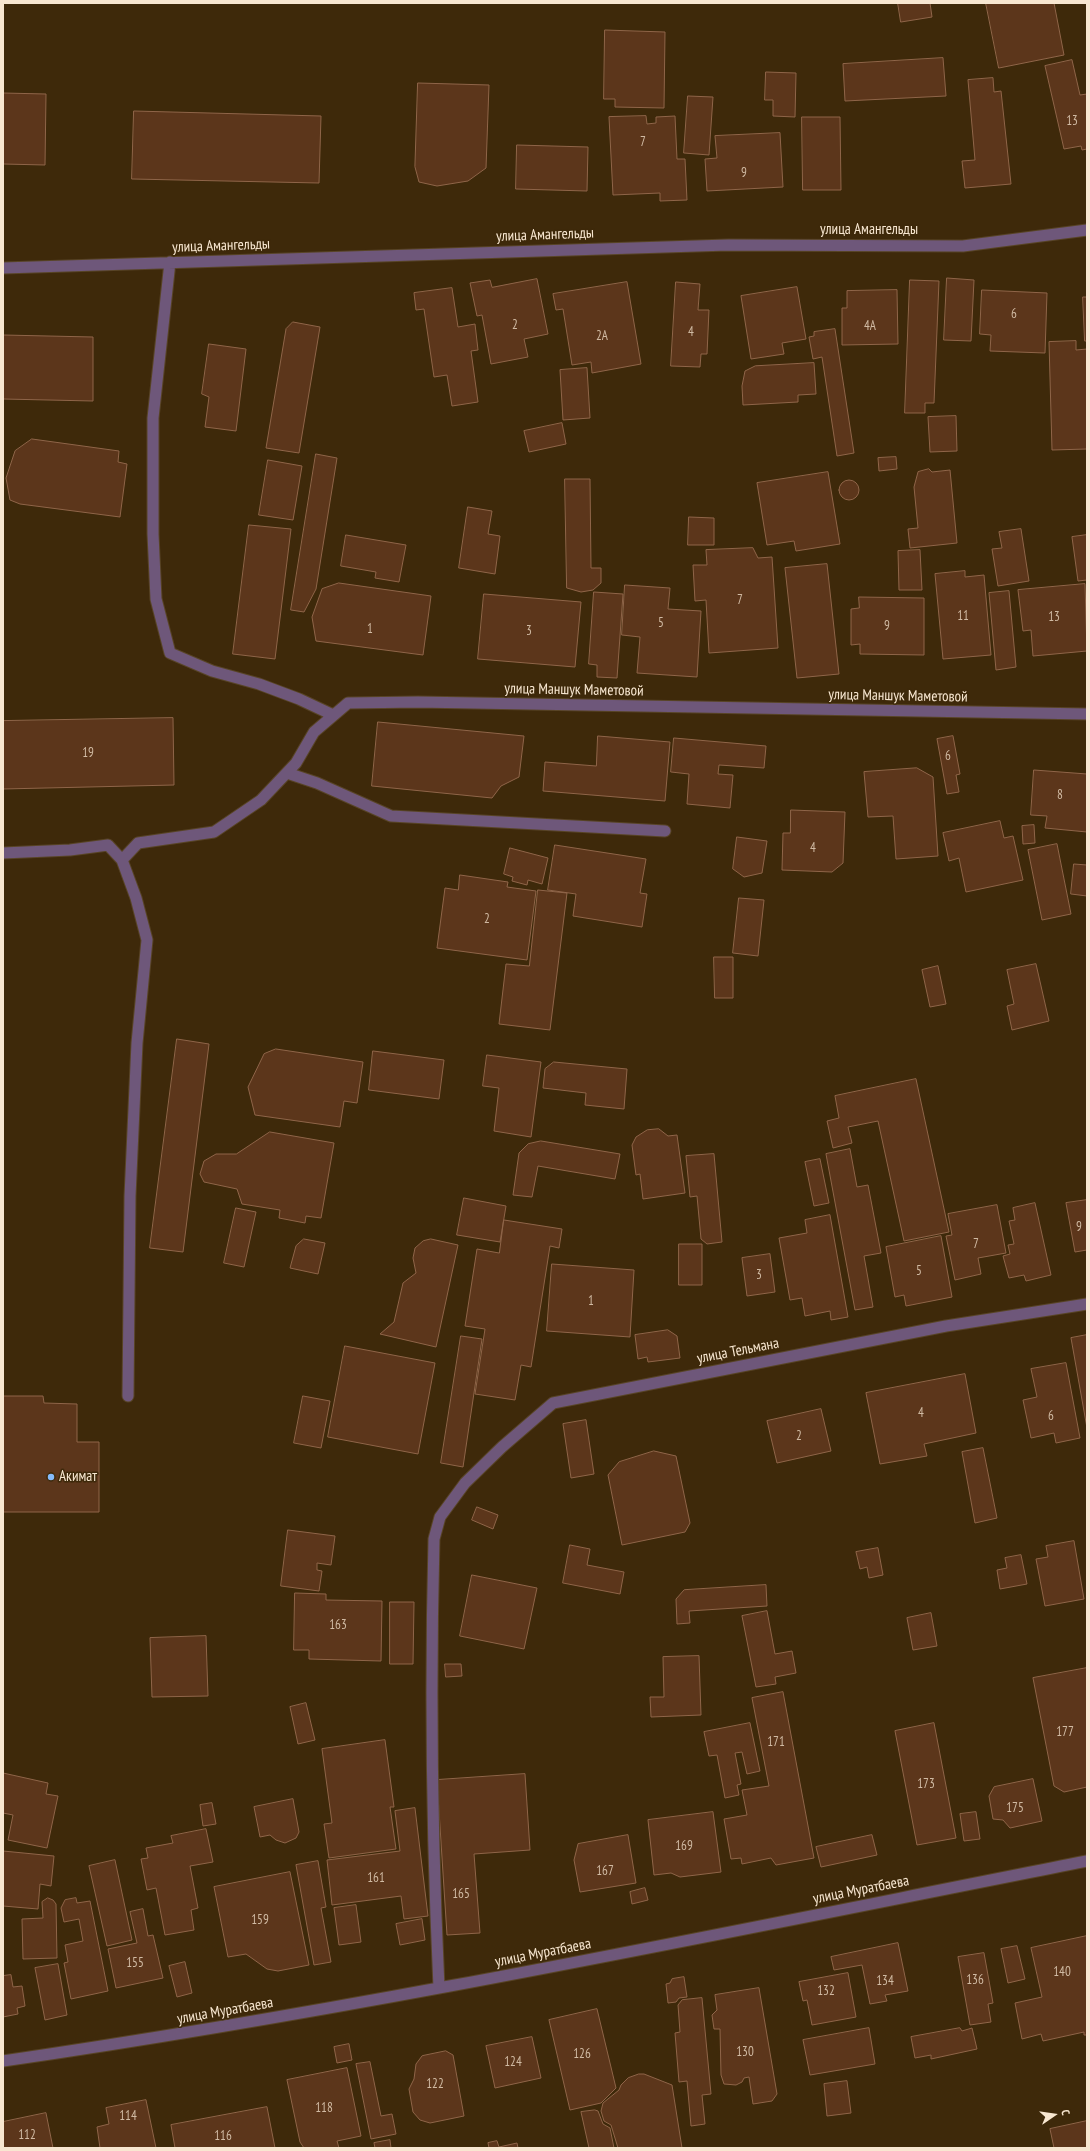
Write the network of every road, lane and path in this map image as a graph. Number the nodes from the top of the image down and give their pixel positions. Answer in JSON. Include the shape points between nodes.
{"nodes":[{"id":1,"x":1087,"y":230,"type":"edge"},
{"id":2,"x":170,"y":262,"type":"junction"},
{"id":3,"x":3,"y":268,"type":"edge"},
{"id":4,"x":1087,"y":714,"type":"edge"},
{"id":5,"x":334,"y":715,"type":"junction"},
{"id":6,"x":287,"y":773,"type":"junction"},
{"id":7,"x":666,"y":831,"type":"dead end"},
{"id":8,"x":3,"y":853,"type":"edge"},
{"id":9,"x":122,"y":860,"type":"junction"},
{"id":10,"x":1087,"y":1304,"type":"edge"},
{"id":11,"x":128,"y":1396,"type":"dead end"},
{"id":12,"x":1087,"y":1861,"type":"edge"},
{"id":13,"x":439,"y":1988,"type":"junction"},
{"id":14,"x":3,"y":2061,"type":"edge"}],
"edges":[{"from":1,"to":2,"type":"street","name":"улица Амангельды","via":[[964,246],[728,245]]},
{"from":2,"to":3,"type":"street","name":"улица Амангельды"},
{"from":2,"to":5,"type":"street","via":[[153,418],[156,599],[170,653],[212,671],[259,684],[299,699]]},
{"from":4,"to":5,"type":"street","name":"улица Маншук Маметовой","via":[[410,702],[348,703]]},
{"from":5,"to":6,"type":"street","name":"улица Маншук Маметовой","via":[[314,732],[296,764]]},
{"from":6,"to":7,"type":"street","via":[[317,783],[391,816]]},
{"from":6,"to":9,"type":"street","name":"улица Маншук Маметовой","via":[[261,800],[214,832],[138,843]]},
{"from":8,"to":9,"type":"street","via":[[70,850],[108,845]]},
{"from":9,"to":11,"type":"street","via":[[136,898],[147,940],[137,1043],[130,1196]]},
{"from":10,"to":13,"type":"street","name":"улица Тельмана","via":[[946,1326],[553,1403],[502,1447],[465,1484],[440,1517],[434,1539],[431,1732]]},
{"from":12,"to":13,"type":"street","name":"улица Муратбаева"},
{"from":13,"to":14,"type":"street","name":"улица Муратбаева","via":[[136,2042]]}]}
